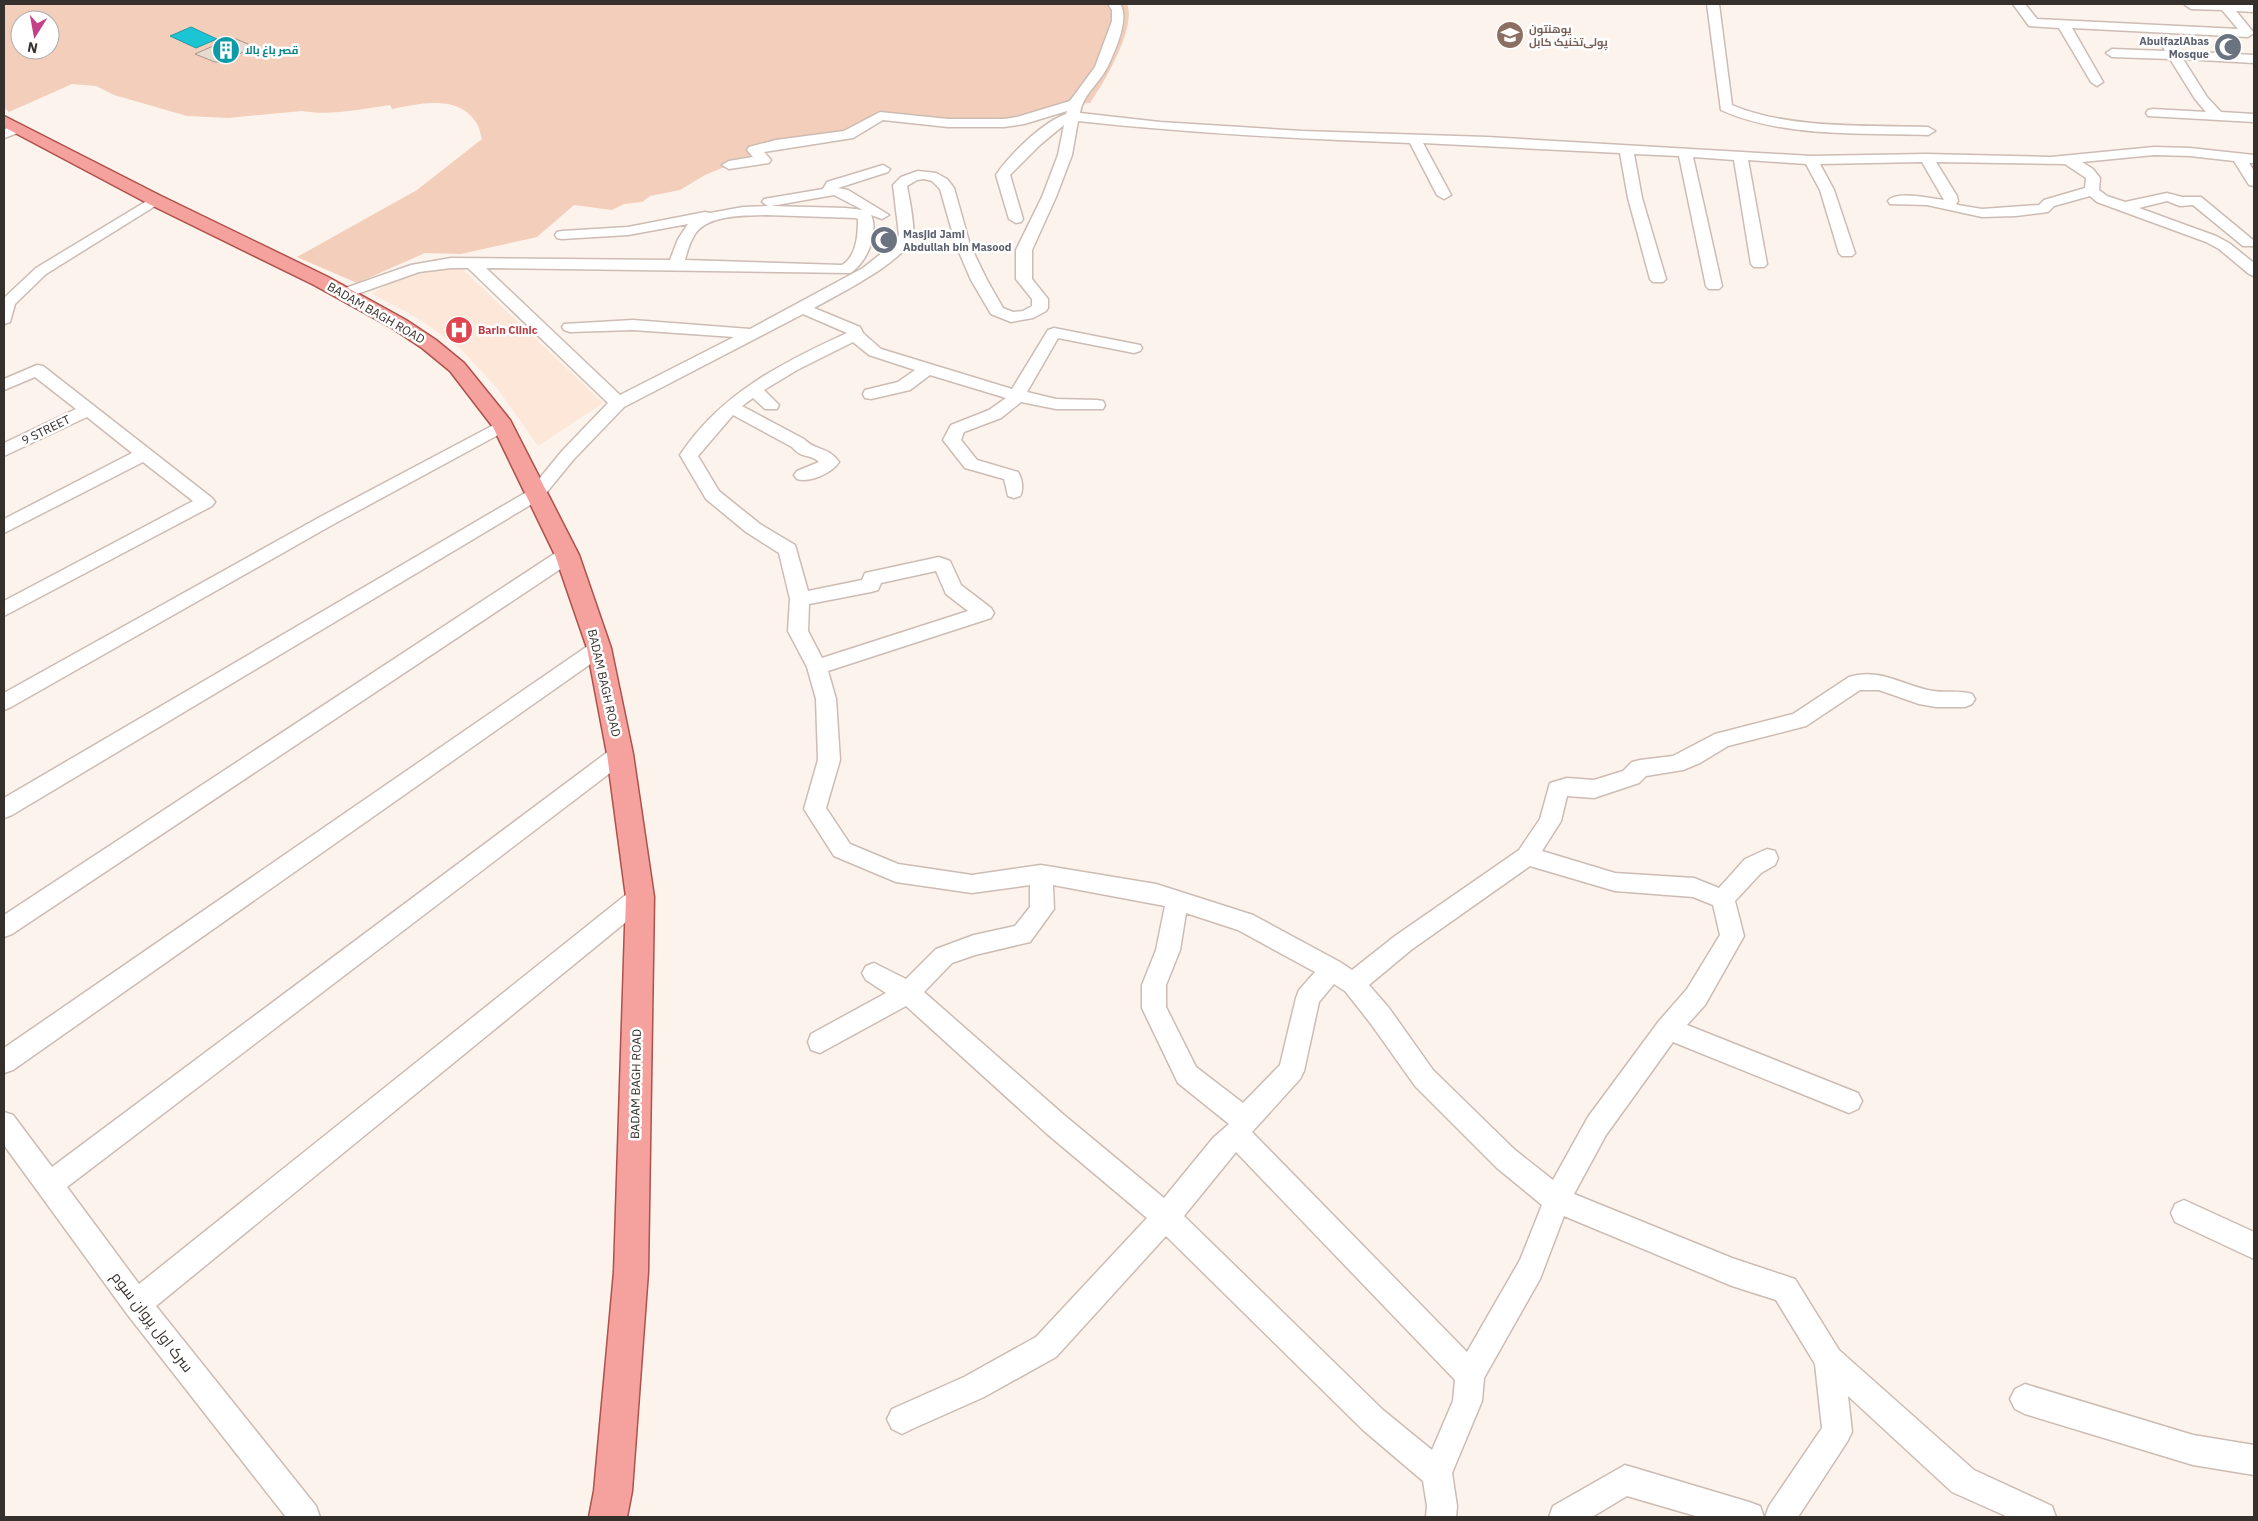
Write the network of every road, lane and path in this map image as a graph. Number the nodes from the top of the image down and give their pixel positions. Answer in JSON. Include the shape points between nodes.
{"nodes":[{"id":1,"x":1114,"y":4,"type":"edge"},
{"id":2,"x":1127,"y":4,"type":"edge"},
{"id":3,"x":1713,"y":4,"type":"edge"},
{"id":4,"x":2019,"y":4,"type":"edge"},
{"id":5,"x":2226,"y":5,"type":"edge"},
{"id":6,"x":2191,"y":6,"type":"dead end"},
{"id":7,"x":2254,"y":8,"type":"edge"},
{"id":8,"x":2063,"y":24,"type":"junction"},
{"id":9,"x":2156,"y":28,"type":"junction"},
{"id":10,"x":2112,"y":53,"type":"dead end"},
{"id":11,"x":2174,"y":55,"type":"junction"},
{"id":12,"x":2253,"y":61,"type":"edge"},
{"id":13,"x":2097,"y":82,"type":"dead end"},
{"id":14,"x":1074,"y":110,"type":"junction"},
{"id":15,"x":2153,"y":113,"type":"dead end"},
{"id":16,"x":2217,"y":116,"type":"junction"},
{"id":17,"x":2254,"y":118,"type":"edge"},
{"id":18,"x":9,"y":128,"type":"edge"},
{"id":19,"x":1928,"y":131,"type":"dead end"},
{"id":20,"x":1415,"y":140,"type":"junction"},
{"id":21,"x":1626,"y":148,"type":"junction"},
{"id":22,"x":1685,"y":153,"type":"junction"},
{"id":23,"x":1740,"y":156,"type":"junction"},
{"id":24,"x":2238,"y":156,"type":"junction"},
{"id":25,"x":1926,"y":158,"type":"junction"},
{"id":26,"x":2254,"y":159,"type":"edge"},
{"id":27,"x":1811,"y":160,"type":"junction"},
{"id":28,"x":2068,"y":160,"type":"junction"},
{"id":29,"x":729,"y":165,"type":"dead end"},
{"id":30,"x":883,"y":169,"type":"dead end"},
{"id":31,"x":2254,"y":182,"type":"edge"},
{"id":32,"x":829,"y":190,"type":"junction"},
{"id":33,"x":2092,"y":192,"type":"junction"},
{"id":34,"x":1444,"y":195,"type":"dead end"},
{"id":35,"x":155,"y":200,"type":"junction"},
{"id":36,"x":1895,"y":201,"type":"dead end"},
{"id":37,"x":1947,"y":205,"type":"junction"},
{"id":38,"x":2124,"y":207,"type":"junction"},
{"id":39,"x":882,"y":215,"type":"dead end"},
{"id":40,"x":1016,"y":219,"type":"dead end"},
{"id":41,"x":562,"y":235,"type":"dead end"},
{"id":42,"x":2248,"y":243,"type":"dead end"},
{"id":43,"x":1847,"y":253,"type":"dead end"},
{"id":44,"x":472,"y":263,"type":"junction"},
{"id":45,"x":676,"y":264,"type":"junction"},
{"id":46,"x":1759,"y":264,"type":"dead end"},
{"id":47,"x":2254,"y":271,"type":"edge"},
{"id":48,"x":1658,"y":279,"type":"dead end"},
{"id":49,"x":1714,"y":286,"type":"dead end"},
{"id":50,"x":342,"y":294,"type":"junction"},
{"id":51,"x":5,"y":308,"type":"edge"},
{"id":52,"x":802,"y":308,"type":"junction"},
{"id":53,"x":570,"y":327,"type":"dead end"},
{"id":54,"x":752,"y":334,"type":"junction"},
{"id":55,"x":854,"y":335,"type":"junction"},
{"id":56,"x":1134,"y":348,"type":"dead end"},
{"id":57,"x":927,"y":369,"type":"junction"},
{"id":58,"x":4,"y":385,"type":"edge"},
{"id":59,"x":871,"y":394,"type":"dead end"},
{"id":60,"x":1017,"y":394,"type":"junction"},
{"id":61,"x":618,"y":404,"type":"junction"},
{"id":62,"x":1097,"y":405,"type":"dead end"},
{"id":63,"x":732,"y":407,"type":"junction"},
{"id":64,"x":88,"y":410,"type":"junction"},
{"id":65,"x":503,"y":425,"type":"junction"},
{"id":66,"x":4,"y":450,"type":"edge"},
{"id":67,"x":144,"y":454,"type":"junction"},
{"id":68,"x":803,"y":475,"type":"dead end"},
{"id":69,"x":1014,"y":492,"type":"dead end"},
{"id":70,"x":536,"y":494,"type":"junction"},
{"id":71,"x":4,"y":527,"type":"edge"},
{"id":72,"x":567,"y":555,"type":"junction"},
{"id":73,"x":800,"y":599,"type":"junction"},
{"id":74,"x":4,"y":609,"type":"edge"},
{"id":75,"x":599,"y":648,"type":"junction"},
{"id":76,"x":817,"y":667,"type":"junction"},
{"id":77,"x":1965,"y":698,"type":"dead end"},
{"id":78,"x":4,"y":702,"type":"edge"},
{"id":79,"x":620,"y":754,"type":"junction"},
{"id":80,"x":4,"y":808,"type":"edge"},
{"id":81,"x":1527,"y":856,"type":"junction"},
{"id":82,"x":1767,"y":858,"type":"dead end"},
{"id":83,"x":1041,"y":874,"type":"junction"},
{"id":84,"x":640,"y":897,"type":"junction"},
{"id":85,"x":1723,"y":899,"type":"junction"},
{"id":86,"x":1177,"y":901,"type":"junction"},
{"id":87,"x":4,"y":927,"type":"edge"},
{"id":88,"x":1332,"y":968,"type":"junction"},
{"id":89,"x":874,"y":973,"type":"dead end"},
{"id":90,"x":1353,"y":984,"type":"junction"},
{"id":91,"x":908,"y":993,"type":"junction"},
{"id":92,"x":1668,"y":1028,"type":"junction"},
{"id":93,"x":820,"y":1042,"type":"dead end"},
{"id":94,"x":4,"y":1062,"type":"edge"},
{"id":95,"x":1849,"y":1101,"type":"dead end"},
{"id":96,"x":4,"y":1124,"type":"edge"},
{"id":97,"x":1240,"y":1128,"type":"junction"},
{"id":98,"x":49,"y":1185,"type":"junction"},
{"id":99,"x":1557,"y":1200,"type":"junction"},
{"id":100,"x":2184,"y":1213,"type":"dead end"},
{"id":101,"x":1166,"y":1217,"type":"junction"},
{"id":102,"x":2254,"y":1246,"type":"edge"},
{"id":103,"x":137,"y":1304,"type":"junction"},
{"id":104,"x":1829,"y":1360,"type":"junction"},
{"id":105,"x":1470,"y":1375,"type":"junction"},
{"id":106,"x":2025,"y":1399,"type":"dead end"},
{"id":107,"x":902,"y":1419,"type":"dead end"},
{"id":108,"x":2254,"y":1460,"type":"edge"},
{"id":109,"x":1438,"y":1473,"type":"junction"},
{"id":110,"x":305,"y":1517,"type":"edge"},
{"id":111,"x":608,"y":1517,"type":"edge"},
{"id":112,"x":1441,"y":1517,"type":"edge"},
{"id":113,"x":1564,"y":1517,"type":"edge"},
{"id":114,"x":1749,"y":1517,"type":"edge"},
{"id":115,"x":1780,"y":1517,"type":"edge"},
{"id":116,"x":2041,"y":1517,"type":"edge"}],
"edges":[{"from":1,"to":14,"type":"street","via":[[1118,10],[1118,21],[1101,67]]},
{"from":2,"to":14,"type":"street","via":[[1130,18],[1113,68],[1090,103]]},
{"from":3,"to":19,"type":"street","via":[[1726,107],[1735,113],[1808,125]]},
{"from":4,"to":8,"type":"street","via":[[2033,23]]},
{"from":5,"to":6,"type":"street"},
{"from":5,"to":7,"type":"street"},
{"from":5,"to":9,"type":"street","via":[[2248,33]]},
{"from":8,"to":9,"type":"street"},
{"from":8,"to":13,"type":"street"},
{"from":9,"to":11,"type":"street"},
{"from":10,"to":11,"type":"street"},
{"from":11,"to":12,"type":"street"},
{"from":11,"to":16,"type":"street"},
{"from":14,"to":20,"type":"street","via":[[1160,126]]},
{"from":14,"to":29,"type":"street","via":[[1004,123],[948,123],[880,116],[848,135],[776,144],[754,150],[764,160]]},
{"from":14,"to":40,"type":"street","via":[[1020,155],[1003,174]]},
{"from":14,"to":52,"type":"street","via":[[1057,177],[1024,250],[1024,280],[1040,299],[1040,308],[1026,315],[1010,317],[997,311],[963,245],[947,188],[942,180],[931,175],[916,174],[900,185],[906,235],[899,247],[868,271]]},
{"from":15,"to":16,"type":"street"},
{"from":16,"to":17,"type":"street"},
{"from":18,"to":35,"type":"main road","name":"BADAM BAGH ROAD"},
{"from":20,"to":21,"type":"street"},
{"from":20,"to":34,"type":"street"},
{"from":21,"to":22,"type":"street"},
{"from":21,"to":48,"type":"street","via":[[1635,198]]},
{"from":22,"to":23,"type":"street"},
{"from":22,"to":49,"type":"street"},
{"from":23,"to":27,"type":"street"},
{"from":23,"to":46,"type":"street"},
{"from":24,"to":26,"type":"street"},
{"from":24,"to":28,"type":"street","via":[[2190,152],[2143,158]]},
{"from":24,"to":31,"type":"street"},
{"from":25,"to":27,"type":"street"},
{"from":25,"to":28,"type":"street"},
{"from":25,"to":37,"type":"street","via":[[1950,196],[1951,201]]},
{"from":27,"to":43,"type":"street","via":[[1827,190]]},
{"from":28,"to":33,"type":"street","via":[[2093,178]]},
{"from":30,"to":32,"type":"street","via":[[832,185]]},
{"from":32,"to":39,"type":"street","via":[[843,193]]},
{"from":32,"to":41,"type":"street","via":[[644,229]]},
{"from":33,"to":37,"type":"street","via":[[2049,203],[2043,209],[2016,212],[1982,213]]},
{"from":33,"to":38,"type":"street"},
{"from":35,"to":50,"type":"main road","name":"BADAM BAGH ROAD"},
{"from":35,"to":51,"type":"street","via":[[41,272]]},
{"from":36,"to":37,"type":"street"},
{"from":38,"to":42,"type":"street","via":[[2167,197],[2180,202],[2196,200]]},
{"from":38,"to":47,"type":"street","via":[[2211,239]]},
{"from":44,"to":45,"type":"street"},
{"from":44,"to":50,"type":"street","via":[[416,268]]},
{"from":44,"to":61,"type":"street"},
{"from":45,"to":45,"type":"street","via":[[695,225],[724,215],[755,211],[846,212],[864,217],[862,248],[853,264],[845,270]]},
{"from":50,"to":65,"type":"main road","name":"BADAM BAGH ROAD","via":[[399,324],[457,367]]},
{"from":52,"to":54,"type":"street"},
{"from":52,"to":55,"type":"street","via":[[854,330]]},
{"from":53,"to":54,"type":"street","via":[[633,325]]},
{"from":54,"to":61,"type":"street"},
{"from":55,"to":57,"type":"street","via":[[875,352]]},
{"from":55,"to":63,"type":"street","via":[[800,360],[763,397]]},
{"from":56,"to":60,"type":"street","via":[[1054,333]]},
{"from":57,"to":59,"type":"street","via":[[904,386]]},
{"from":57,"to":60,"type":"street"},
{"from":58,"to":64,"type":"street","via":[[37,370]]},
{"from":60,"to":62,"type":"street","via":[[1056,404]]},
{"from":60,"to":69,"type":"street","via":[[995,414],[958,429],[952,440],[971,464],[1012,476]]},
{"from":61,"to":70,"type":"street","via":[[568,455]]},
{"from":63,"to":68,"type":"street","via":[[805,451],[820,453],[830,462]]},
{"from":63,"to":73,"type":"street","via":[[689,455],[712,495],[753,528],[788,550]]},
{"from":64,"to":66,"type":"street","name":"9 STREET"},
{"from":64,"to":67,"type":"street"},
{"from":65,"to":70,"type":"main road","name":"BADAM BAGH ROAD"},
{"from":65,"to":78,"type":"street"},
{"from":67,"to":71,"type":"street"},
{"from":67,"to":74,"type":"street","via":[[206,502]]},
{"from":70,"to":72,"type":"main road","name":"BADAM BAGH ROAD"},
{"from":70,"to":80,"type":"street"},
{"from":72,"to":75,"type":"main road","name":"BADAM BAGH ROAD"},
{"from":72,"to":87,"type":"street"},
{"from":73,"to":76,"type":"street","via":[[798,631]]},
{"from":73,"to":76,"type":"street","via":[[871,585],[872,578],[939,564],[943,566],[953,589],[984,613]]},
{"from":75,"to":79,"type":"main road","name":"BADAM BAGH ROAD"},
{"from":75,"to":94,"type":"street"},
{"from":76,"to":83,"type":"street","via":[[826,700],[829,760],[815,809],[842,850],[896,874],[972,884]]},
{"from":77,"to":81,"type":"street","via":[[1936,699],[1880,682],[1856,682],[1799,720],[1722,740],[1684,761],[1640,768],[1631,777],[1594,789],[1567,786],[1558,789],[1550,821]]},
{"from":79,"to":84,"type":"main road","name":"BADAM BAGH ROAD"},
{"from":79,"to":98,"type":"street"},
{"from":81,"to":85,"type":"street","via":[[1615,882],[1694,888]]},
{"from":81,"to":90,"type":"street","via":[[1403,943]]},
{"from":82,"to":85,"type":"street","via":[[1753,866]]},
{"from":83,"to":86,"type":"street","via":[[1147,892]]},
{"from":83,"to":91,"type":"street","via":[[1042,909],[1022,935],[974,944],[944,956]]},
{"from":84,"to":103,"type":"street"},
{"from":84,"to":111,"type":"main road","name":"BADAM BAGH ROAD","via":[[631,1272],[613,1491]]},
{"from":85,"to":92,"type":"street","via":[[1732,936],[1696,997]]},
{"from":86,"to":88,"type":"street","via":[[1245,922]]},
{"from":86,"to":97,"type":"street","via":[[1168,950],[1154,986],[1154,1008],[1187,1075]]},
{"from":88,"to":90,"type":"street"},
{"from":88,"to":97,"type":"street","via":[[1308,998],[1291,1071]]},
{"from":89,"to":91,"type":"street"},
{"from":90,"to":99,"type":"street","via":[[1424,1078],[1506,1158]]},
{"from":91,"to":93,"type":"street"},
{"from":91,"to":101,"type":"street","via":[[1055,1124]]},
{"from":92,"to":95,"type":"street"},
{"from":92,"to":99,"type":"street","via":[[1597,1126]]},
{"from":96,"to":98,"type":"street","name":"سرک اول پروان سوم"},
{"from":97,"to":101,"type":"street"},
{"from":97,"to":105,"type":"street"},
{"from":98,"to":103,"type":"street","name":"سرک اول پروان سوم"},
{"from":99,"to":104,"type":"street","via":[[1732,1272],[1785,1289]]},
{"from":99,"to":105,"type":"street","via":[[1530,1269]]},
{"from":100,"to":102,"type":"street"},
{"from":101,"to":107,"type":"street","via":[[1046,1346],[974,1388]]},
{"from":101,"to":109,"type":"street","via":[[1373,1420]]},
{"from":103,"to":110,"type":"street","name":"سرک اول پروان سوم"},
{"from":104,"to":115,"type":"street","via":[[1837,1432]]},
{"from":104,"to":116,"type":"street","via":[[1963,1481]]},
{"from":105,"to":109,"type":"street","via":[[1466,1401]]},
{"from":106,"to":108,"type":"street","via":[[2192,1450]]},
{"from":109,"to":112,"type":"street"},
{"from":113,"to":114,"type":"street","via":[[1625,1480]]}]}
